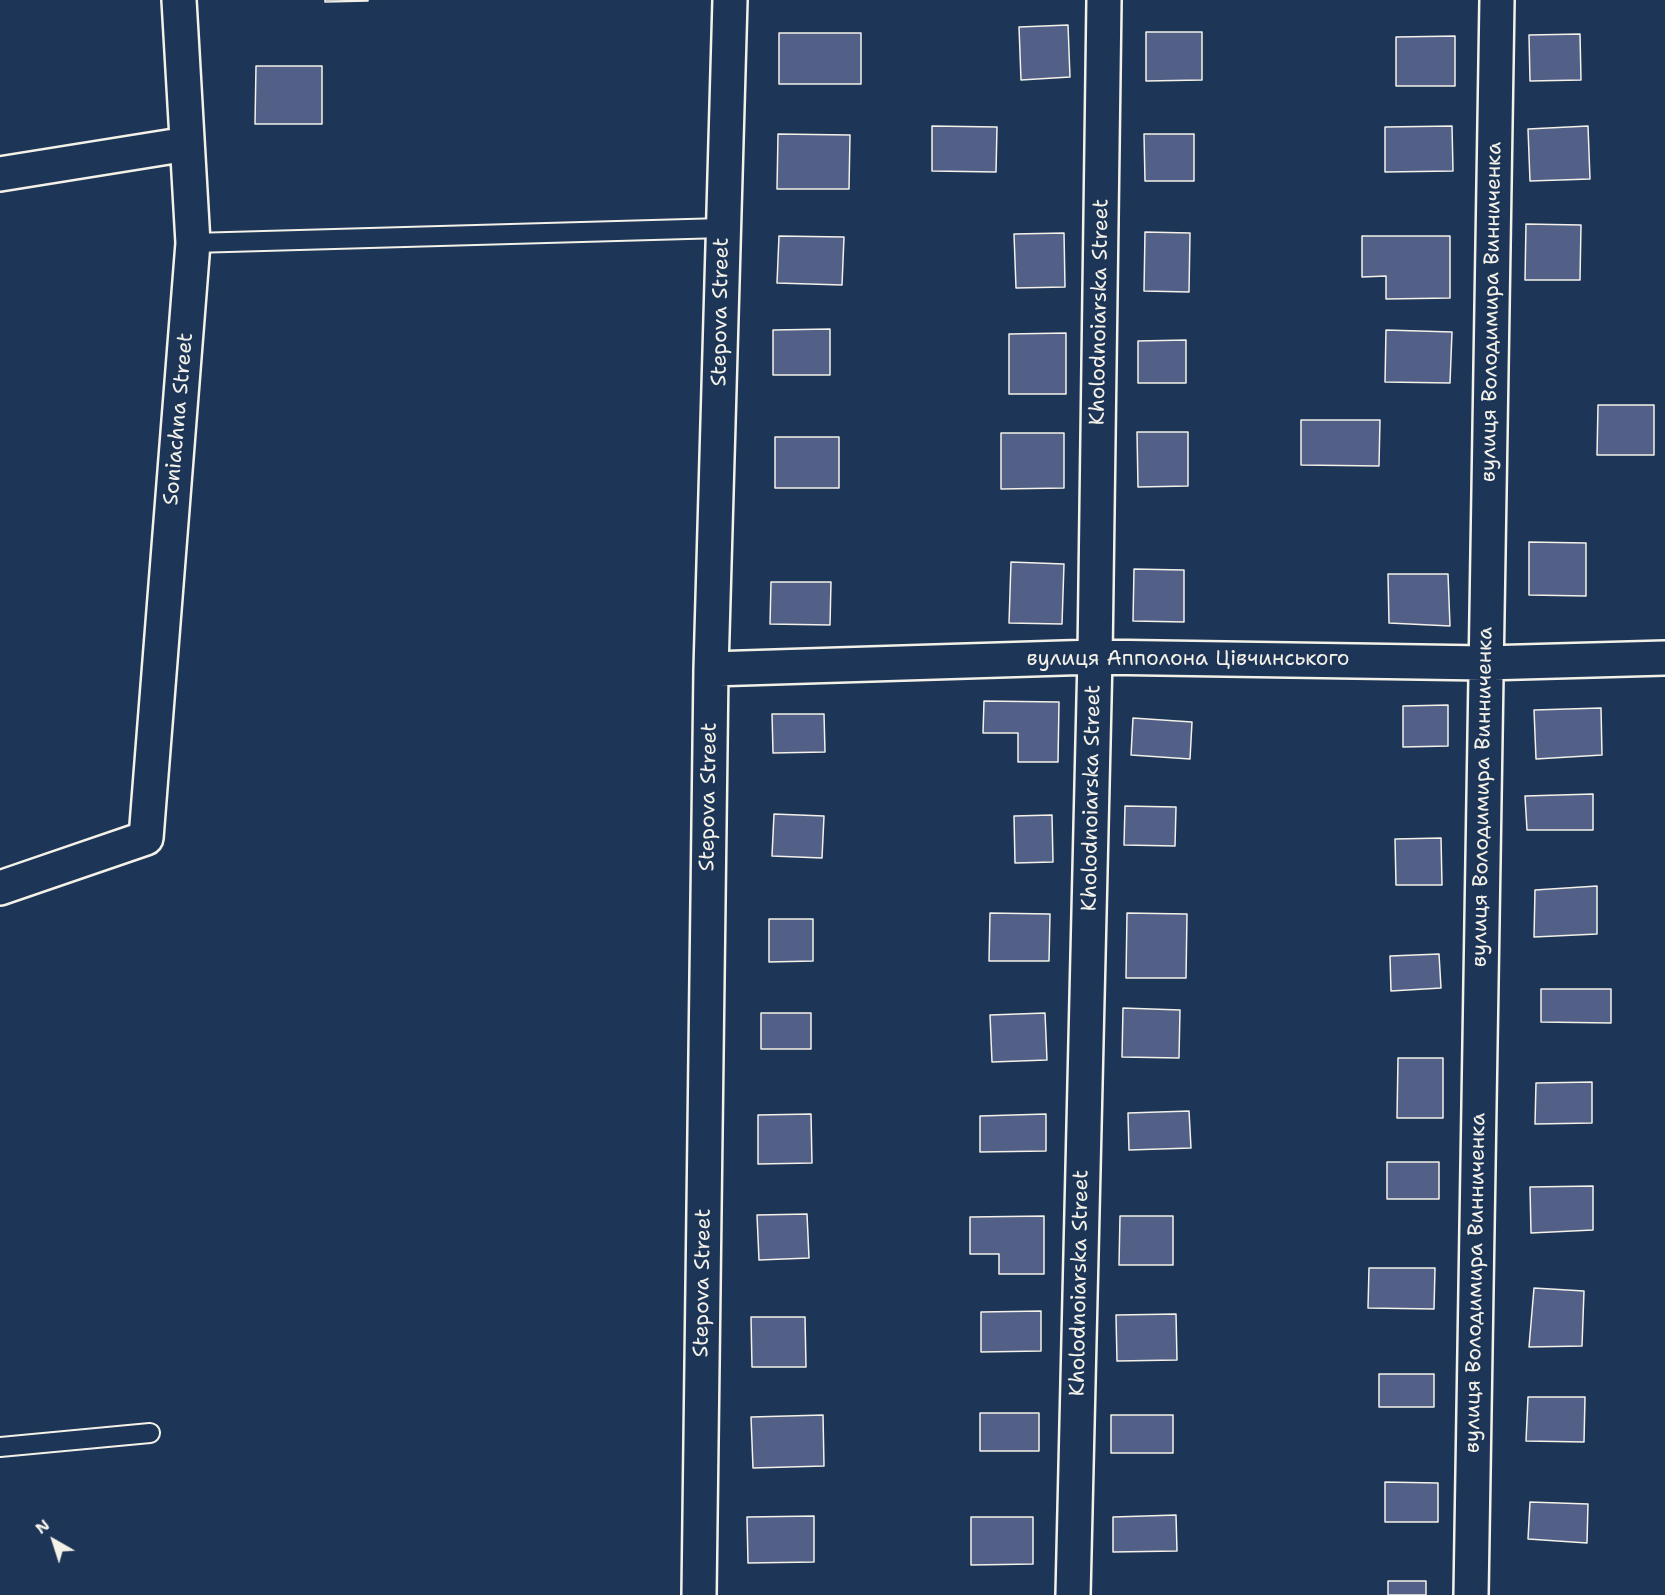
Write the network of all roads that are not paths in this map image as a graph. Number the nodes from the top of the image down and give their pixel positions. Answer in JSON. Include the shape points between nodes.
{"nodes":[{"id":1,"x":179,"y":0,"type":"edge"},
{"id":2,"x":729,"y":0,"type":"edge"},
{"id":3,"x":1104,"y":0,"type":"edge"},
{"id":4,"x":1497,"y":0,"type":"edge"},
{"id":5,"x":187,"y":144,"type":"junction"},
{"id":6,"x":0,"y":174,"type":"edge"},
{"id":7,"x":723,"y":228,"type":"junction"},
{"id":8,"x":193,"y":243,"type":"junction"},
{"id":9,"x":1095,"y":657,"type":"junction"},
{"id":10,"x":1665,"y":658,"type":"edge"},
{"id":11,"x":1485,"y":663,"type":"junction"},
{"id":12,"x":711,"y":669,"type":"junction"},
{"id":13,"x":0,"y":888,"type":"edge"},
{"id":14,"x":150,"y":1433,"type":"dead end"},
{"id":15,"x":0,"y":1447,"type":"edge"},
{"id":16,"x":699,"y":1595,"type":"edge"},
{"id":17,"x":1073,"y":1595,"type":"edge"},
{"id":18,"x":1471,"y":1595,"type":"edge"}],
"edges":[{"from":1,"to":5,"type":"street","name":"Soniachna Street"},
{"from":2,"to":7,"type":"street","name":"Stepova Street"},
{"from":3,"to":9,"type":"street","name":"Kholodnoiarska Street"},
{"from":4,"to":11,"type":"street","name":"вулиця Володимира Винниченка"},
{"from":5,"to":6,"type":"street"},
{"from":5,"to":8,"type":"street","name":"Soniachna Street"},
{"from":7,"to":8,"type":"lane"},
{"from":7,"to":12,"type":"street","name":"Stepova Street"},
{"from":8,"to":13,"type":"street","name":"Soniachna Street","via":[[146,838]]},
{"from":9,"to":11,"type":"street","name":"вулиця Апполона Цівчинського"},
{"from":9,"to":12,"type":"street","name":"вулиця Апполона Цівчинського"},
{"from":9,"to":17,"type":"street","name":"Kholodnoiarska Street"},
{"from":10,"to":11,"type":"street","name":"вулиця Апполона Цівчинського"},
{"from":11,"to":18,"type":"street","name":"вулиця Володимира Винниченка"},
{"from":12,"to":16,"type":"street","name":"Stepova Street"},
{"from":14,"to":15,"type":"lane"}]}
